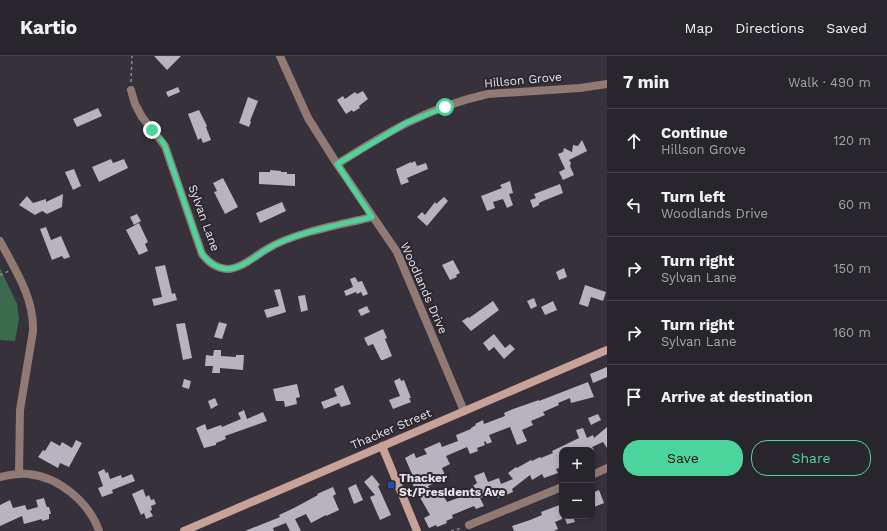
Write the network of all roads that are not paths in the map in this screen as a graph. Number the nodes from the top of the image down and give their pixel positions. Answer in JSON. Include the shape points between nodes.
{"nodes":[{"id":1,"x":280,"y":56,"type":"edge"},
{"id":2,"x":607,"y":84,"type":"edge"},
{"id":3,"x":131,"y":90,"type":"road end"},
{"id":4,"x":337,"y":164,"type":"junction"},
{"id":5,"x":372,"y":217,"type":"junction"},
{"id":6,"x":0,"y":241,"type":"edge"},
{"id":7,"x":607,"y":350,"type":"edge"},
{"id":8,"x":464,"y":411,"type":"junction"},
{"id":9,"x":382,"y":446,"type":"junction"},
{"id":10,"x":607,"y":468,"type":"edge"},
{"id":11,"x":19,"y":474,"type":"junction"},
{"id":12,"x":595,"y":474,"type":"edge"},
{"id":13,"x":0,"y":477,"type":"edge"},
{"id":14,"x":559,"y":488,"type":"edge"},
{"id":15,"x":469,"y":525,"type":"road end"},
{"id":16,"x":99,"y":531,"type":"edge"},
{"id":17,"x":184,"y":531,"type":"edge"},
{"id":18,"x":418,"y":531,"type":"edge"}],
"edges":[{"from":1,"to":4,"type":"street","name":"Woodlands Drive","via":[[308,118]]},
{"from":2,"to":4,"type":"street","name":"Hillson Grove","via":[[488,94],[466,99],[406,123]]},
{"from":3,"to":5,"type":"street","name":"Sylvan Lane","via":[[142,117],[165,146],[202,254],[208,262],[217,267],[228,269],[241,265],[281,242],[297,236]]},
{"from":4,"to":5,"type":"street","name":"Woodlands Drive"},
{"from":5,"to":8,"type":"street","name":"Woodlands Drive","via":[[397,252]]},
{"from":6,"to":11,"type":"street","via":[[28,296],[33,323],[20,410]]},
{"from":7,"to":8,"type":"street","name":"Thacker Street"},
{"from":8,"to":9,"type":"street","name":"Thacker Street"},
{"from":9,"to":17,"type":"street","name":"Thacker Street"},
{"from":9,"to":18,"type":"street"},
{"from":10,"to":12,"type":"street"},
{"from":11,"to":13,"type":"street"},
{"from":11,"to":16,"type":"street","via":[[44,478],[66,489],[84,505]]},
{"from":14,"to":15,"type":"street"}]}
